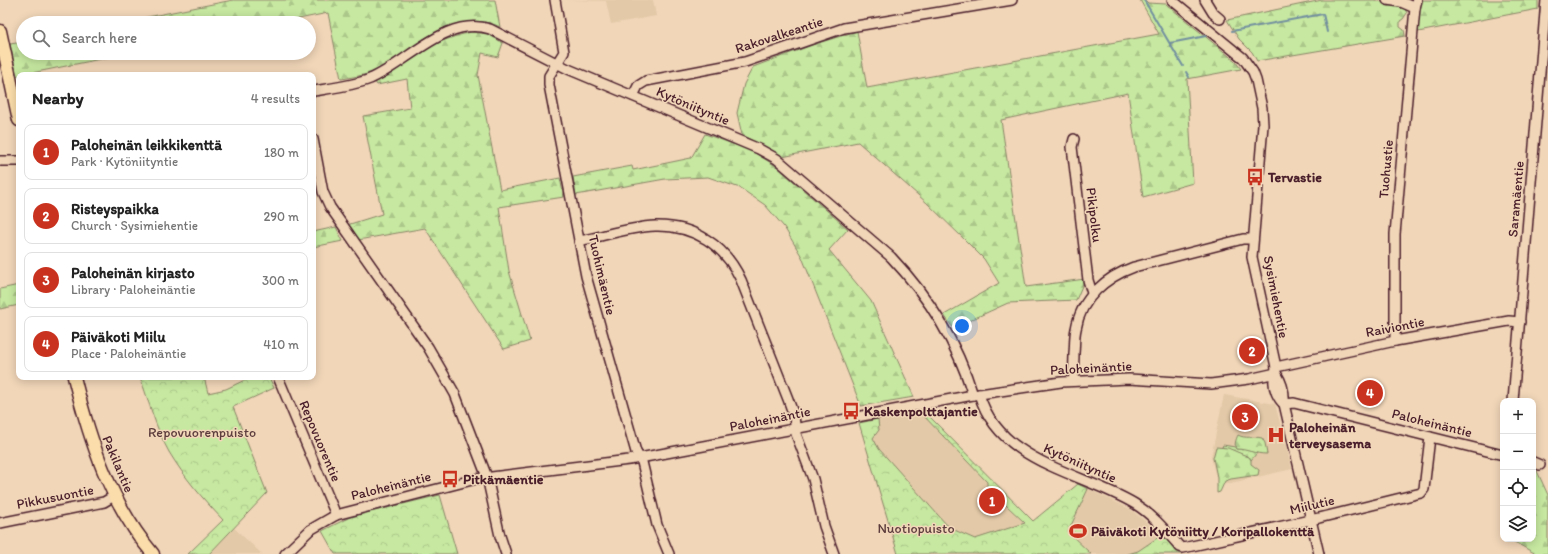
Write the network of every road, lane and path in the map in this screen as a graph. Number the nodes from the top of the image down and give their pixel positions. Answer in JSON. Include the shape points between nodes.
{"nodes":[{"id":1,"x":555,"y":0,"type":"edge"},
{"id":2,"x":1012,"y":0,"type":"edge"},
{"id":3,"x":1172,"y":0,"type":"edge"},
{"id":4,"x":1205,"y":0,"type":"edge"},
{"id":5,"x":1387,"y":0,"type":"edge"},
{"id":6,"x":1546,"y":0,"type":"edge"},
{"id":7,"x":1401,"y":1,"type":"edge"},
{"id":8,"x":1416,"y":4,"type":"edge"},
{"id":9,"x":1220,"y":19,"type":"dead end"},
{"id":10,"x":0,"y":31,"type":"edge"},
{"id":11,"x":558,"y":63,"type":"junction"},
{"id":12,"x":316,"y":90,"type":"edge"},
{"id":13,"x":632,"y":96,"type":"junction"},
{"id":14,"x":16,"y":106,"type":"edge"},
{"id":15,"x":1074,"y":140,"type":"dead end"},
{"id":16,"x":316,"y":155,"type":"edge"},
{"id":17,"x":0,"y":161,"type":"edge"},
{"id":18,"x":16,"y":161,"type":"edge"},
{"id":19,"x":1253,"y":239,"type":"junction"},
{"id":20,"x":579,"y":241,"type":"junction"},
{"id":21,"x":1092,"y":293,"type":"junction"},
{"id":22,"x":1520,"y":322,"type":"junction"},
{"id":23,"x":1395,"y":341,"type":"junction"},
{"id":24,"x":1276,"y":370,"type":"junction"},
{"id":25,"x":75,"y":380,"type":"edge"},
{"id":26,"x":279,"y":380,"type":"edge"},
{"id":27,"x":1074,"y":381,"type":"junction"},
{"id":28,"x":976,"y":394,"type":"junction"},
{"id":29,"x":1513,"y":398,"type":"edge"},
{"id":30,"x":1284,"y":404,"type":"junction"},
{"id":31,"x":796,"y":428,"type":"junction"},
{"id":32,"x":1430,"y":437,"type":"junction"},
{"id":33,"x":1500,"y":453,"type":"edge"},
{"id":34,"x":639,"y":457,"type":"junction"},
{"id":35,"x":487,"y":477,"type":"junction"},
{"id":36,"x":114,"y":496,"type":"junction"},
{"id":37,"x":336,"y":515,"type":"junction"},
{"id":38,"x":1310,"y":520,"type":"junction"},
{"id":39,"x":0,"y":523,"type":"edge"},
{"id":40,"x":1180,"y":548,"type":"joint"},
{"id":41,"x":153,"y":554,"type":"edge"},
{"id":42,"x":285,"y":554,"type":"edge"},
{"id":43,"x":506,"y":554,"type":"edge"},
{"id":44,"x":669,"y":554,"type":"edge"},
{"id":45,"x":834,"y":554,"type":"edge"},
{"id":46,"x":1319,"y":554,"type":"edge"}],
"edges":[{"from":1,"to":11,"type":"street","name":"Tuohimäentie","via":[[564,47]]},
{"from":2,"to":13,"type":"street","name":"Rakovalkeantie","via":[[844,28],[745,62],[646,81],[638,86]]},
{"from":3,"to":19,"type":"street","name":"Sysimiehentie","via":[[1238,52],[1256,80],[1264,125]]},
{"from":4,"to":9,"type":"street"},
{"from":5,"to":7,"type":"street"},
{"from":6,"to":22,"type":"street","name":"Saramäentie"},
{"from":7,"to":8,"type":"street"},
{"from":8,"to":23,"type":"street","name":"Tuohustie","via":[[1395,234]]},
{"from":10,"to":14,"type":"main road"},
{"from":11,"to":12,"type":"street","name":"Kytöniityntie","via":[[490,29],[469,26],[438,37],[370,79]]},
{"from":11,"to":13,"type":"street","name":"Kytöniityntie"},
{"from":11,"to":20,"type":"street","name":"Tuohimäentie","via":[[550,76],[549,85]]},
{"from":13,"to":28,"type":"street","name":"Kytöniityntie","via":[[769,154],[891,257],[938,316]]},
{"from":15,"to":21,"type":"street","name":"Pikipolku","via":[[1072,146],[1088,280]]},
{"from":16,"to":35,"type":"street","via":[[325,199],[440,367],[455,394]]},
{"from":17,"to":18,"type":"street"},
{"from":19,"to":21,"type":"street","via":[[1243,239],[1134,267],[1117,274]]},
{"from":19,"to":24,"type":"street","name":"Sysimiehentie","via":[[1253,263]]},
{"from":20,"to":31,"type":"street","via":[[646,227],[665,227],[698,235],[722,251],[735,266],[741,280],[788,399]]},
{"from":20,"to":34,"type":"street","name":"Tuohimäentie","via":[[595,309]]},
{"from":21,"to":27,"type":"street","via":[[1076,328]]},
{"from":22,"to":23,"type":"street","name":"Raiviontie","via":[[1509,321]]},
{"from":22,"to":29,"type":"street","name":"Saramäentie"},
{"from":23,"to":24,"type":"street","name":"Raiviontie"},
{"from":24,"to":27,"type":"street","name":"Paloheinäntie","via":[[1249,379],[1211,384],[1129,379]]},
{"from":24,"to":30,"type":"street","name":"Sysimiehentie","via":[[1284,393]]},
{"from":25,"to":36,"type":"main road","name":"Pakilantie","via":[[89,433]]},
{"from":26,"to":37,"type":"street","name":"Repovuorentie"},
{"from":27,"to":28,"type":"street","name":"Paloheinäntie"},
{"from":28,"to":31,"type":"street","name":"Paloheinäntie"},
{"from":28,"to":40,"type":"street","name":"Kytöniityntie","via":[[989,416],[1020,449],[1051,467],[1135,504],[1161,524]]},
{"from":30,"to":32,"type":"street","name":"Paloheinäntie","via":[[1294,403]]},
{"from":30,"to":38,"type":"street","name":"Sysimiehentie"},
{"from":31,"to":34,"type":"street","name":"Paloheinäntie"},
{"from":31,"to":45,"type":"street"},
{"from":32,"to":33,"type":"street","name":"Paloheinäntie"},
{"from":32,"to":38,"type":"street","name":"Miilutie","via":[[1424,489],[1421,493]]},
{"from":34,"to":35,"type":"street","name":"Paloheinäntie"},
{"from":34,"to":44,"type":"street","name":"Tuohimäentie","via":[[657,525]]},
{"from":35,"to":37,"type":"street","name":"Paloheinäntie"},
{"from":35,"to":43,"type":"street"},
{"from":36,"to":39,"type":"street","name":"Pikkusuontie","via":[[104,502]]},
{"from":36,"to":41,"type":"main road","name":"Pakilantie","via":[[134,530]]},
{"from":37,"to":42,"type":"street","name":"Paloheinäntie","via":[[310,530]]},
{"from":38,"to":40,"type":"street","name":"Miilutie"},
{"from":38,"to":46,"type":"street","name":"Sysimiehentie"}]}
